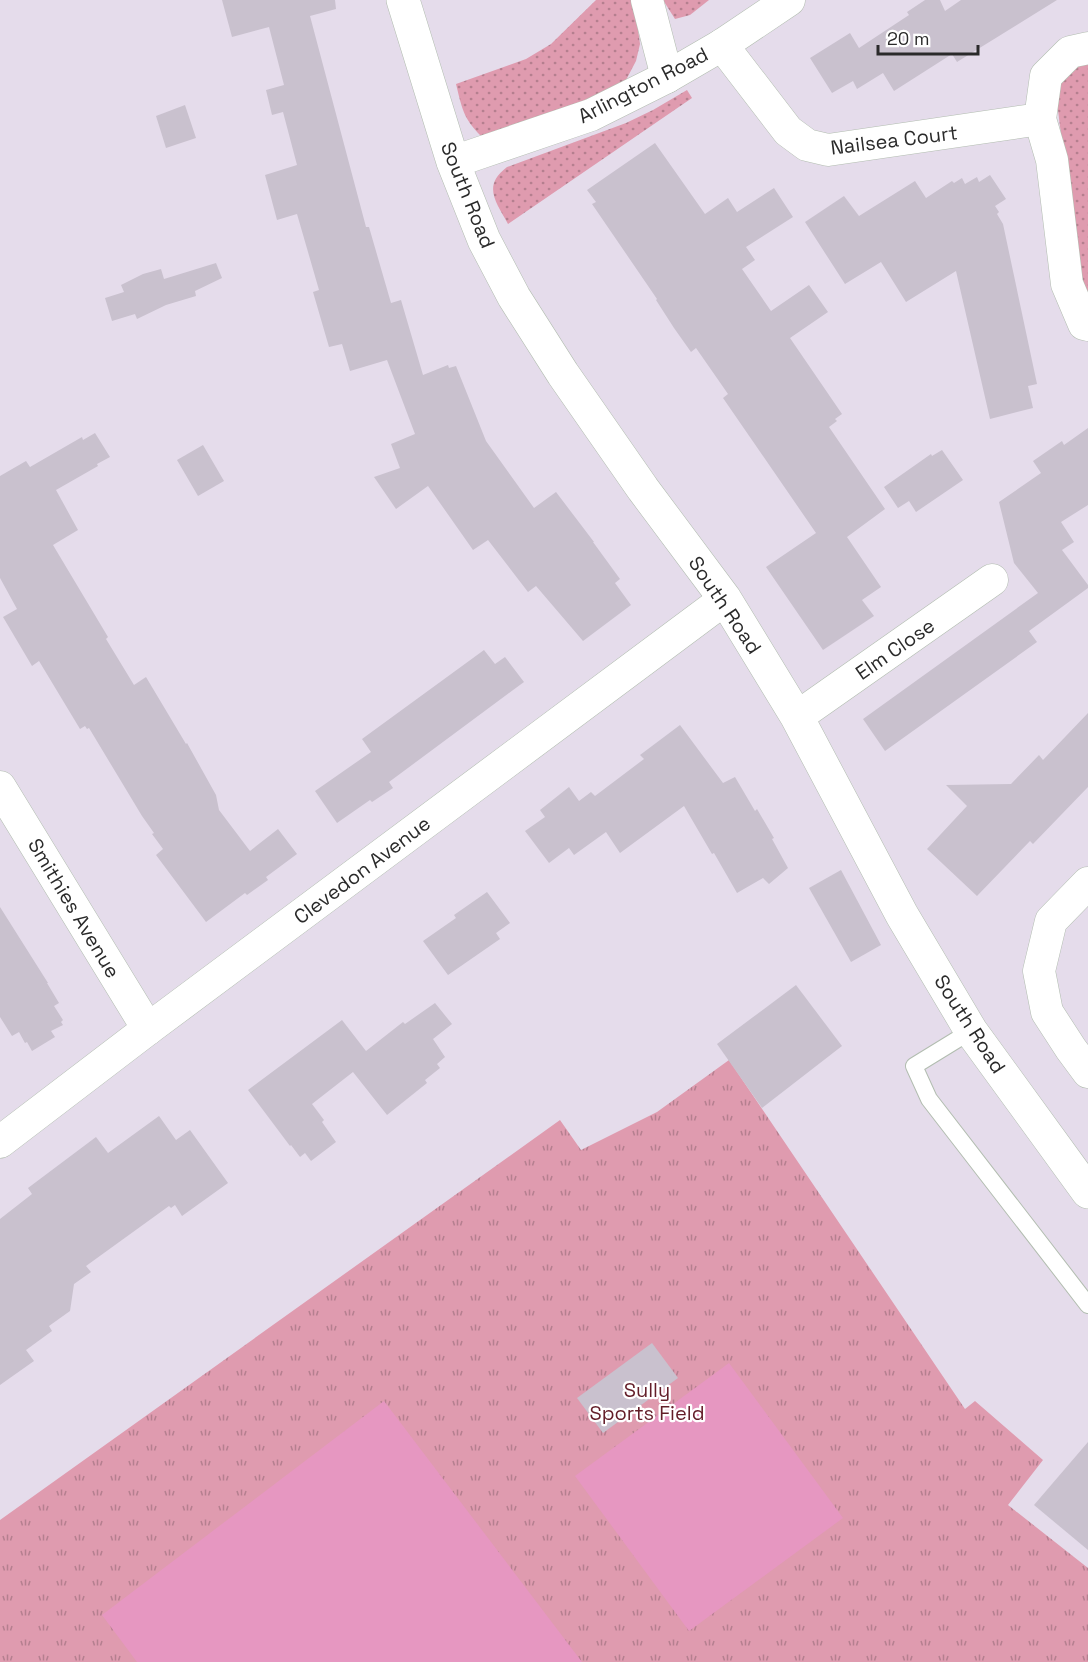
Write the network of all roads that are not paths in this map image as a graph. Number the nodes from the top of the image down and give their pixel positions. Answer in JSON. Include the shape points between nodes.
{"nodes":[{"id":1,"x":403,"y":0,"type":"edge"},
{"id":2,"x":647,"y":0,"type":"edge"},
{"id":3,"x":789,"y":0,"type":"edge"},
{"id":4,"x":722,"y":45,"type":"junction"},
{"id":5,"x":1088,"y":48,"type":"edge"},
{"id":6,"x":667,"y":77,"type":"junction"},
{"id":7,"x":1040,"y":120,"type":"junction"},
{"id":8,"x":453,"y":162,"type":"junction"},
{"id":9,"x":1088,"y":325,"type":"edge"},
{"id":10,"x":992,"y":580,"type":"dead end"},
{"id":11,"x":725,"y":599,"type":"junction"},
{"id":12,"x":797,"y":717,"type":"junction"},
{"id":13,"x":0,"y":787,"type":"edge"},
{"id":14,"x":1088,"y":883,"type":"edge"},
{"id":15,"x":148,"y":1029,"type":"junction"},
{"id":16,"x":970,"y":1031,"type":"junction"},
{"id":17,"x":1088,"y":1072,"type":"edge"},
{"id":18,"x":0,"y":1142,"type":"edge"},
{"id":19,"x":1088,"y":1192,"type":"edge"},
{"id":20,"x":1088,"y":1305,"type":"edge"}],
"edges":[{"from":1,"to":8,"type":"main road","name":"South Road"},
{"from":2,"to":6,"type":"street"},
{"from":3,"to":4,"type":"street","name":"Arlington Road"},
{"from":4,"to":6,"type":"street","name":"Arlington Road"},
{"from":4,"to":7,"type":"street","name":"Nailsea Court","via":[[788,131],[807,145],[828,150]]},
{"from":5,"to":7,"type":"street","via":[[1070,52],[1046,76]]},
{"from":6,"to":8,"type":"street","name":"Arlington Road","via":[[591,115]]},
{"from":7,"to":9,"type":"street","via":[[1052,160],[1067,284],[1084,324]]},
{"from":8,"to":11,"type":"main road","name":"South Road","via":[[484,240],[514,297],[636,479]]},
{"from":10,"to":12,"type":"street","name":"Elm Close"},
{"from":11,"to":12,"type":"main road","name":"South Road"},
{"from":11,"to":15,"type":"street","name":"Clevedon Avenue"},
{"from":12,"to":16,"type":"main road","name":"South Road","via":[[902,915]]},
{"from":13,"to":15,"type":"street","name":"Smithies Avenue"},
{"from":14,"to":17,"type":"street","via":[[1051,921],[1039,971],[1047,1012]]},
{"from":15,"to":18,"type":"street","name":"Clevedon Avenue"},
{"from":16,"to":19,"type":"main road","name":"South Road"},
{"from":16,"to":20,"type":"lane","via":[[914,1066],[929,1099]]}]}
